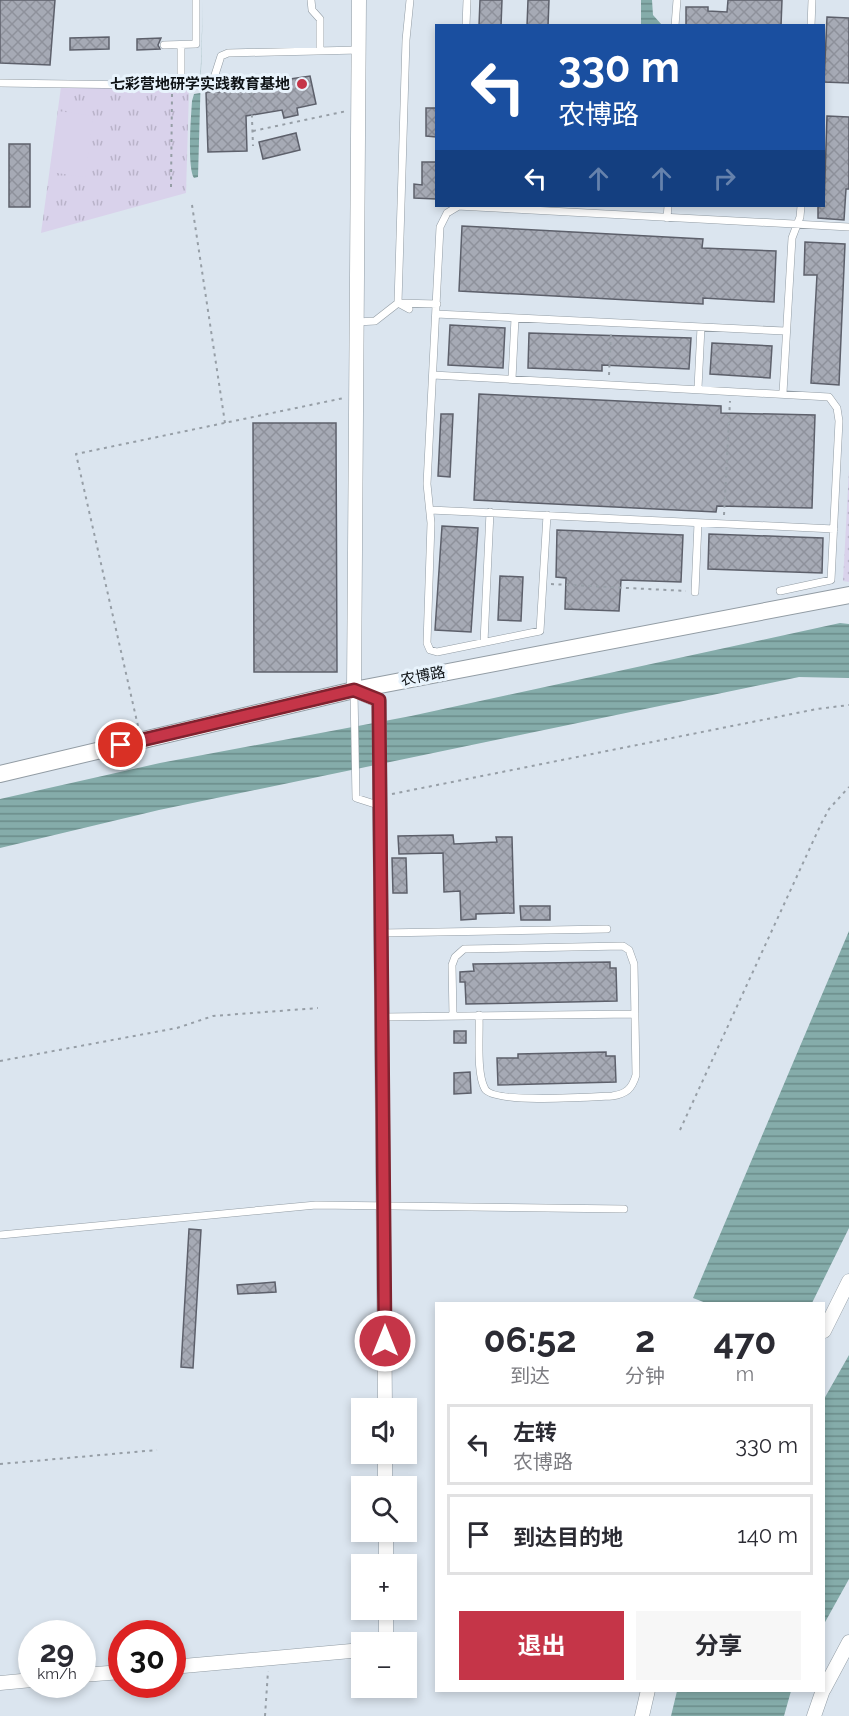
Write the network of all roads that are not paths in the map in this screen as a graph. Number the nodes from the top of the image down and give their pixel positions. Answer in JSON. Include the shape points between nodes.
{"nodes":[{"id":1,"x":196,"y":0,"type":"edge"},
{"id":2,"x":311,"y":0,"type":"edge"},
{"id":3,"x":359,"y":0,"type":"edge"},
{"id":4,"x":410,"y":0,"type":"edge"},
{"id":5,"x":467,"y":0,"type":"edge"},
{"id":6,"x":676,"y":0,"type":"edge"},
{"id":7,"x":812,"y":0,"type":"edge"},
{"id":8,"x":466,"y":24,"type":"edge"},
{"id":9,"x":675,"y":24,"type":"edge"},
{"id":10,"x":811,"y":24,"type":"edge"},
{"id":11,"x":164,"y":45,"type":"dead end"},
{"id":12,"x":181,"y":45,"type":"junction"},
{"id":13,"x":320,"y":50,"type":"junction"},
{"id":14,"x":359,"y":50,"type":"junction"},
{"id":15,"x":0,"y":83,"type":"edge"},
{"id":16,"x":181,"y":86,"type":"junction"},
{"id":17,"x":456,"y":207,"type":"edge"},
{"id":18,"x":498,"y":207,"type":"edge"},
{"id":19,"x":668,"y":207,"type":"edge"},
{"id":20,"x":801,"y":207,"type":"edge"},
{"id":21,"x":579,"y":209,"type":"edge"},
{"id":22,"x":667,"y":218,"type":"junction"},
{"id":23,"x":797,"y":225,"type":"junction"},
{"id":24,"x":849,"y":227,"type":"edge"},
{"id":25,"x":398,"y":303,"type":"junction"},
{"id":26,"x":437,"y":304,"type":"junction"},
{"id":27,"x":409,"y":309,"type":"dead end"},
{"id":28,"x":436,"y":314,"type":"junction"},
{"id":29,"x":515,"y":318,"type":"junction"},
{"id":30,"x":357,"y":322,"type":"junction"},
{"id":31,"x":701,"y":327,"type":"junction"},
{"id":32,"x":785,"y":331,"type":"junction"},
{"id":33,"x":433,"y":375,"type":"junction"},
{"id":34,"x":512,"y":379,"type":"junction"},
{"id":35,"x":698,"y":388,"type":"junction"},
{"id":36,"x":783,"y":393,"type":"junction"},
{"id":37,"x":430,"y":510,"type":"junction"},
{"id":38,"x":490,"y":512,"type":"junction"},
{"id":39,"x":547,"y":515,"type":"junction"},
{"id":40,"x":698,"y":523,"type":"junction"},
{"id":41,"x":834,"y":529,"type":"junction"},
{"id":42,"x":780,"y":591,"type":"dead end"},
{"id":43,"x":695,"y":592,"type":"road end"},
{"id":44,"x":849,"y":595,"type":"edge"},
{"id":45,"x":484,"y":642,"type":"junction"},
{"id":46,"x":354,"y":690,"type":"junction"},
{"id":47,"x":0,"y":774,"type":"edge"},
{"id":48,"x":381,"y":801,"type":"junction"},
{"id":49,"x":607,"y":928,"type":"dead end"},
{"id":50,"x":382,"y":933,"type":"junction"},
{"id":51,"x":635,"y":1014,"type":"junction"},
{"id":52,"x":479,"y":1015,"type":"junction"},
{"id":53,"x":453,"y":1016,"type":"junction"},
{"id":54,"x":383,"y":1017,"type":"junction"},
{"id":55,"x":384,"y":1205,"type":"junction"},
{"id":56,"x":624,"y":1209,"type":"dead end"},
{"id":57,"x":0,"y":1235,"type":"edge"},
{"id":58,"x":849,"y":1281,"type":"edge"},
{"id":59,"x":825,"y":1329,"type":"edge"},
{"id":60,"x":385,"y":1398,"type":"edge"},
{"id":61,"x":849,"y":1642,"type":"edge"},
{"id":62,"x":351,"y":1651,"type":"edge"},
{"id":63,"x":186,"y":1666,"type":"edge"},
{"id":64,"x":18,"y":1681,"type":"edge"},
{"id":65,"x":0,"y":1683,"type":"edge"},
{"id":66,"x":825,"y":1686,"type":"edge"},
{"id":67,"x":648,"y":1692,"type":"edge"},
{"id":68,"x":822,"y":1692,"type":"edge"},
{"id":69,"x":642,"y":1716,"type":"edge"},
{"id":70,"x":814,"y":1716,"type":"edge"}],
"edges":[{"from":1,"to":12,"type":"lane","via":[[196,44]]},
{"from":2,"to":13,"type":"lane","via":[[312,10],[320,19]]},
{"from":3,"to":14,"type":"street"},
{"from":4,"to":25,"type":"lane"},
{"from":5,"to":8,"type":"lane"},
{"from":6,"to":9,"type":"lane"},
{"from":7,"to":10,"type":"lane"},
{"from":11,"to":12,"type":"lane"},
{"from":12,"to":16,"type":"lane"},
{"from":13,"to":14,"type":"lane"},
{"from":13,"to":16,"type":"lane","via":[[228,53],[221,56],[213,81],[207,86]]},
{"from":14,"to":30,"type":"street"},
{"from":15,"to":16,"type":"lane"},
{"from":17,"to":26,"type":"lane","via":[[442,220]]},
{"from":18,"to":21,"type":"lane"},
{"from":19,"to":22,"type":"lane"},
{"from":20,"to":23,"type":"lane"},
{"from":21,"to":22,"type":"lane"},
{"from":22,"to":23,"type":"lane"},
{"from":23,"to":24,"type":"lane"},
{"from":23,"to":32,"type":"lane","via":[[792,238]]},
{"from":25,"to":26,"type":"lane"},
{"from":25,"to":27,"type":"lane"},
{"from":25,"to":30,"type":"lane","via":[[375,321]]},
{"from":26,"to":28,"type":"lane"},
{"from":28,"to":29,"type":"lane"},
{"from":28,"to":33,"type":"lane"},
{"from":29,"to":31,"type":"lane"},
{"from":29,"to":34,"type":"lane"},
{"from":30,"to":46,"type":"street"},
{"from":31,"to":32,"type":"lane"},
{"from":31,"to":35,"type":"lane"},
{"from":32,"to":36,"type":"lane"},
{"from":33,"to":34,"type":"lane"},
{"from":33,"to":37,"type":"lane","via":[[427,484]]},
{"from":34,"to":35,"type":"lane"},
{"from":35,"to":36,"type":"lane"},
{"from":36,"to":41,"type":"lane","via":[[822,395],[829,397],[837,408]]},
{"from":37,"to":38,"type":"lane"},
{"from":37,"to":45,"type":"lane","via":[[427,643],[436,652]]},
{"from":38,"to":39,"type":"lane"},
{"from":38,"to":45,"type":"lane"},
{"from":39,"to":40,"type":"lane"},
{"from":39,"to":45,"type":"lane","via":[[540,631]]},
{"from":40,"to":41,"type":"lane"},
{"from":40,"to":43,"type":"lane"},
{"from":41,"to":42,"type":"lane","via":[[831,580]]},
{"from":44,"to":46,"type":"street","name":"农博路"},
{"from":46,"to":47,"type":"street","name":"农博路"},
{"from":46,"to":48,"type":"street","via":[[379,700]]},
{"from":46,"to":48,"type":"lane","via":[[356,798]]},
{"from":48,"to":50,"type":"street"},
{"from":49,"to":50,"type":"lane"},
{"from":50,"to":54,"type":"street"},
{"from":51,"to":52,"type":"lane"},
{"from":51,"to":52,"type":"lane","via":[[636,1075],[628,1092],[612,1096],[507,1098],[484,1088]]},
{"from":51,"to":53,"type":"lane","via":[[633,957],[629,950],[615,944],[464,949],[452,964]]},
{"from":52,"to":53,"type":"lane"},
{"from":53,"to":54,"type":"lane"},
{"from":54,"to":55,"type":"street"},
{"from":55,"to":56,"type":"lane"},
{"from":55,"to":57,"type":"lane","via":[[316,1205]]},
{"from":55,"to":60,"type":"street"},
{"from":58,"to":59,"type":"street"},
{"from":61,"to":66,"type":"street"},
{"from":62,"to":63,"type":"street"},
{"from":64,"to":65,"type":"street"},
{"from":67,"to":69,"type":"street"},
{"from":68,"to":70,"type":"street"}]}
